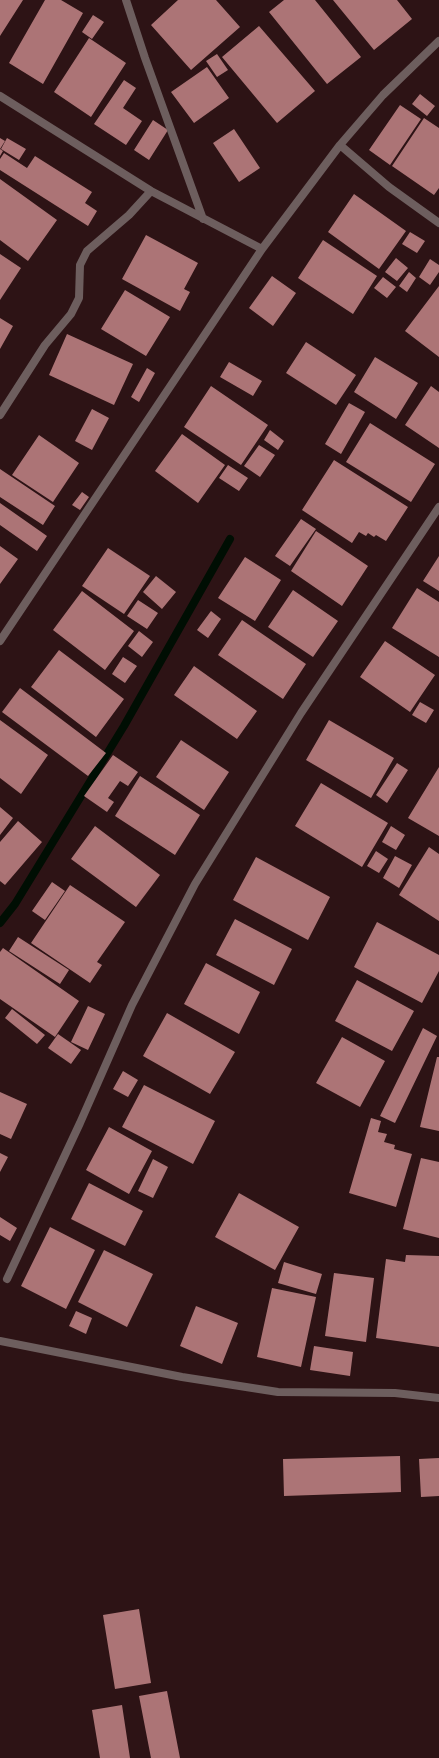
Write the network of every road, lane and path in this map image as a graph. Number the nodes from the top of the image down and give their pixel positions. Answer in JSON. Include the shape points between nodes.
{"nodes":[{"id":1,"x":126,"y":0,"type":"edge"},
{"id":2,"x":439,"y":41,"type":"edge"},
{"id":3,"x":0,"y":96,"type":"edge"},
{"id":4,"x":340,"y":144,"type":"junction"},
{"id":5,"x":151,"y":191,"type":"junction"},
{"id":6,"x":203,"y":219,"type":"junction"},
{"id":7,"x":439,"y":223,"type":"edge"},
{"id":8,"x":262,"y":249,"type":"junction"},
{"id":9,"x":0,"y":415,"type":"edge"},
{"id":10,"x":439,"y":507,"type":"edge"},
{"id":11,"x":0,"y":641,"type":"edge"},
{"id":12,"x":7,"y":1279,"type":"dead end"},
{"id":13,"x":0,"y":1342,"type":"edge"},
{"id":14,"x":439,"y":1398,"type":"edge"}],
"edges":[{"from":1,"to":6,"type":"street"},
{"from":2,"to":4,"type":"street","via":[[383,95]]},
{"from":3,"to":5,"type":"street"},
{"from":4,"to":7,"type":"street","via":[[389,187]]},
{"from":4,"to":8,"type":"street"},
{"from":5,"to":6,"type":"street"},
{"from":5,"to":9,"type":"street","via":[[129,215],[87,251],[80,265],[79,298]]},
{"from":6,"to":8,"type":"street"},
{"from":8,"to":11,"type":"street"},
{"from":10,"to":12,"type":"street","via":[[301,713],[195,884],[132,1005]]},
{"from":13,"to":14,"type":"street","via":[[182,1377],[278,1392],[395,1393]]}]}
